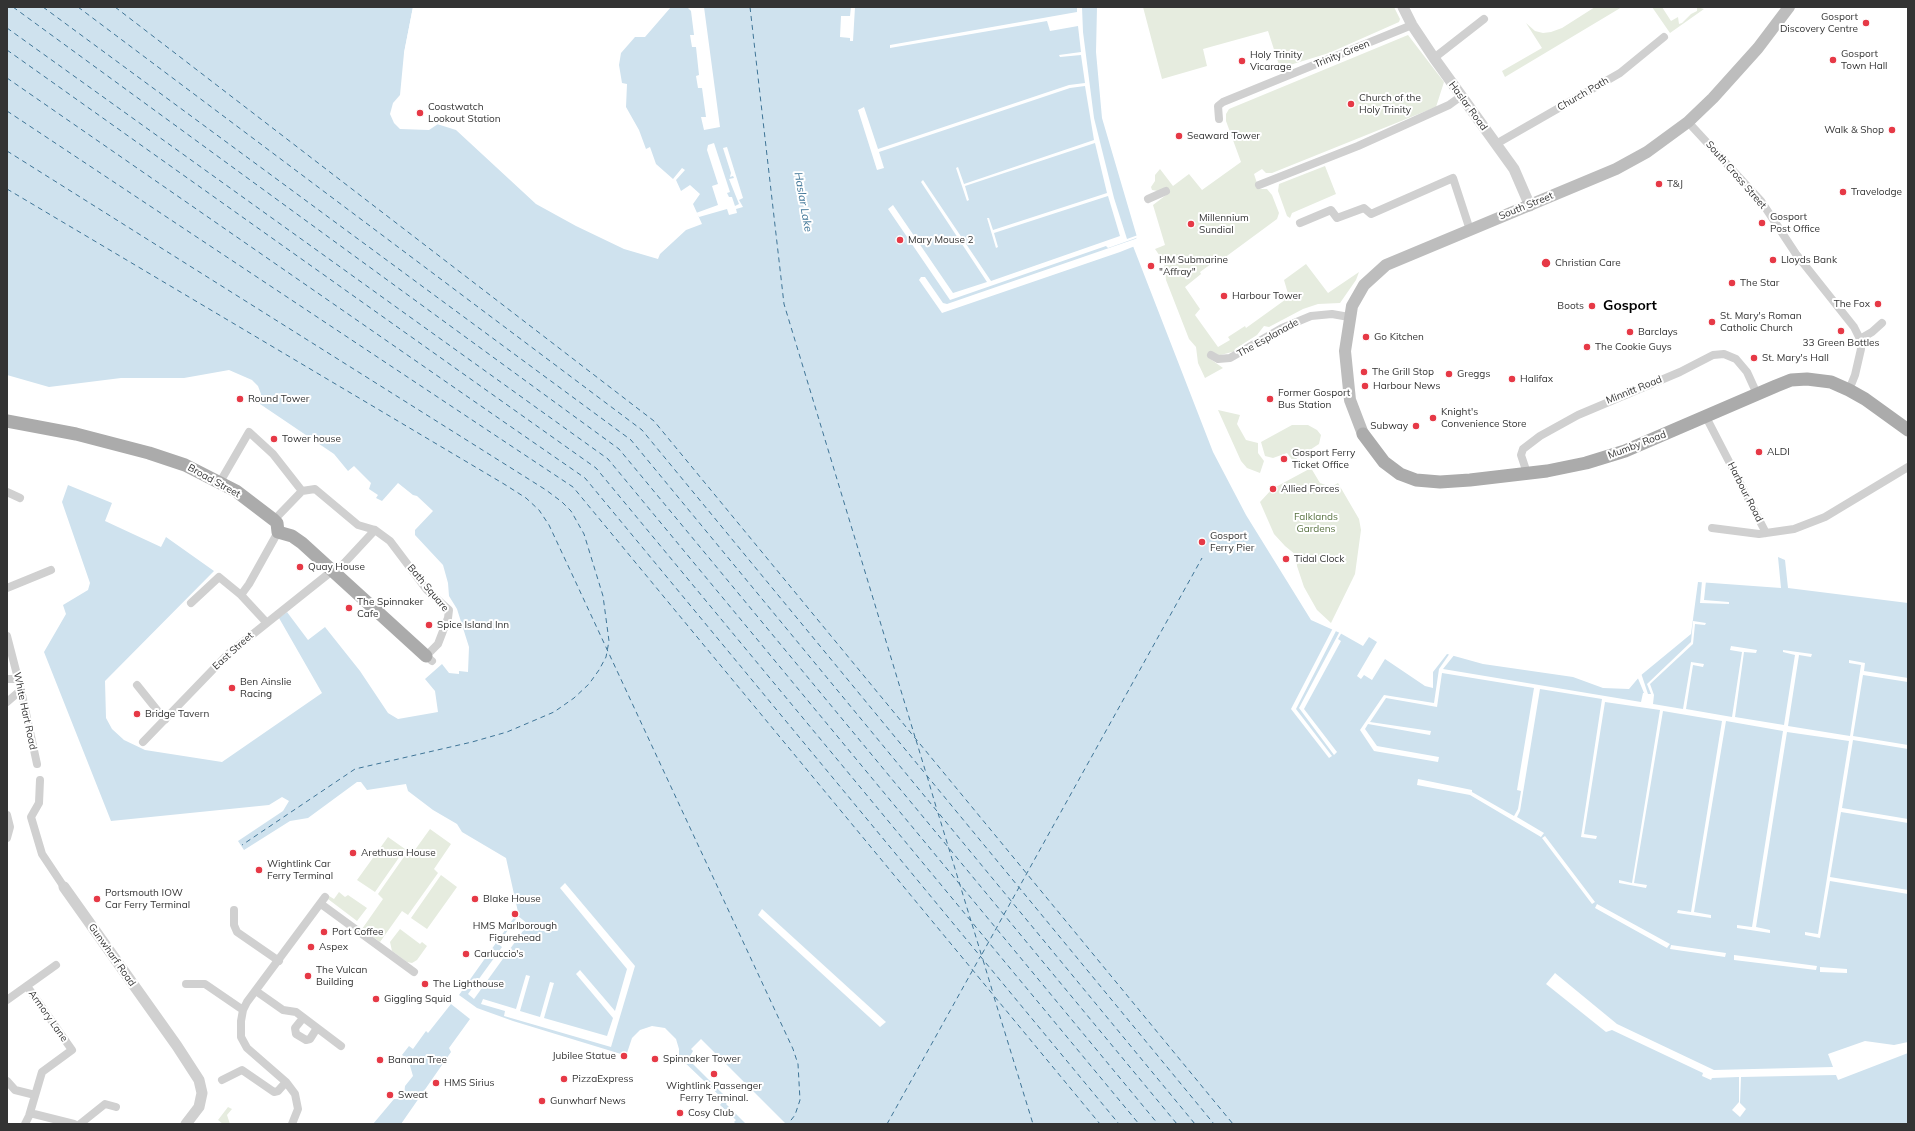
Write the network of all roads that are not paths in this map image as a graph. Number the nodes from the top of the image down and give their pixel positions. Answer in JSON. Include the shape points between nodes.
{"nodes":[{"id":1,"x":1403,"y":7,"type":"edge"},
{"id":2,"x":1789,"y":7,"type":"edge"},
{"id":3,"x":1484,"y":19,"type":"dead end"},
{"id":4,"x":1412,"y":25,"type":"junction"},
{"id":5,"x":1664,"y":37,"type":"dead end"},
{"id":6,"x":1434,"y":58,"type":"junction"},
{"id":7,"x":1460,"y":97,"type":"junction"},
{"id":8,"x":1219,"y":119,"type":"dead end"},
{"id":9,"x":1688,"y":122,"type":"junction"},
{"id":10,"x":1496,"y":144,"type":"junction"},
{"id":11,"x":1258,"y":185,"type":"dead end"},
{"id":12,"x":1166,"y":191,"type":"dead end"},
{"id":13,"x":1148,"y":199,"type":"dead end"},
{"id":14,"x":1530,"y":206,"type":"junction"},
{"id":15,"x":1300,"y":223,"type":"dead end"},
{"id":16,"x":1470,"y":230,"type":"junction"},
{"id":17,"x":1349,"y":316,"type":"junction"},
{"id":18,"x":1882,"y":323,"type":"dead end"},
{"id":19,"x":1860,"y":339,"type":"junction"},
{"id":20,"x":1211,"y":355,"type":"dead end"},
{"id":21,"x":1849,"y":390,"type":"junction"},
{"id":22,"x":1757,"y":394,"type":"junction"},
{"id":23,"x":1706,"y":417,"type":"junction"},
{"id":24,"x":7,"y":421,"type":"edge"},
{"id":25,"x":1908,"y":430,"type":"edge"},
{"id":26,"x":1363,"y":434,"type":"joint"},
{"id":27,"x":1908,"y":467,"type":"edge"},
{"id":28,"x":1527,"y":474,"type":"junction"},
{"id":29,"x":220,"y":482,"type":"junction"},
{"id":30,"x":302,"y":491,"type":"junction"},
{"id":31,"x":7,"y":492,"type":"edge"},
{"id":32,"x":20,"y":498,"type":"dead end"},
{"id":33,"x":276,"y":526,"type":"junction"},
{"id":34,"x":1712,"y":528,"type":"dead end"},
{"id":35,"x":376,"y":530,"type":"junction"},
{"id":36,"x":1766,"y":533,"type":"junction"},
{"id":37,"x":51,"y":570,"type":"dead end"},
{"id":38,"x":334,"y":572,"type":"junction"},
{"id":39,"x":7,"y":588,"type":"edge"},
{"id":40,"x":241,"y":595,"type":"junction"},
{"id":41,"x":191,"y":603,"type":"dead end"},
{"id":42,"x":266,"y":622,"type":"junction"},
{"id":43,"x":7,"y":636,"type":"edge"},
{"id":44,"x":429,"y":658,"type":"joint"},
{"id":45,"x":19,"y":679,"type":"junction"},
{"id":46,"x":7,"y":680,"type":"edge"},
{"id":47,"x":137,"y":685,"type":"dead end"},
{"id":48,"x":22,"y":690,"type":"junction"},
{"id":49,"x":7,"y":702,"type":"edge"},
{"id":50,"x":164,"y":720,"type":"junction"},
{"id":51,"x":143,"y":742,"type":"dead end"},
{"id":52,"x":37,"y":764,"type":"dead end"},
{"id":53,"x":40,"y":780,"type":"dead end"},
{"id":54,"x":7,"y":815,"type":"edge"},
{"id":55,"x":7,"y":838,"type":"edge"},
{"id":56,"x":64,"y":887,"type":"joint"},
{"id":57,"x":234,"y":910,"type":"dead end"},
{"id":58,"x":279,"y":961,"type":"junction"},
{"id":59,"x":56,"y":965,"type":"dead end"},
{"id":60,"x":414,"y":972,"type":"dead end"},
{"id":61,"x":186,"y":984,"type":"dead end"},
{"id":62,"x":27,"y":986,"type":"junction"},
{"id":63,"x":256,"y":991,"type":"junction"},
{"id":64,"x":7,"y":1000,"type":"edge"},
{"id":65,"x":243,"y":1010,"type":"junction"},
{"id":66,"x":303,"y":1018,"type":"junction"},
{"id":67,"x":317,"y":1028,"type":"junction"},
{"id":68,"x":340,"y":1046,"type":"dead end"},
{"id":69,"x":222,"y":1080,"type":"dead end"},
{"id":70,"x":7,"y":1082,"type":"edge"},
{"id":71,"x":286,"y":1082,"type":"junction"},
{"id":72,"x":35,"y":1095,"type":"junction"},
{"id":73,"x":116,"y":1107,"type":"dead end"},
{"id":74,"x":30,"y":1113,"type":"junction"},
{"id":75,"x":25,"y":1124,"type":"edge"},
{"id":76,"x":74,"y":1124,"type":"edge"},
{"id":77,"x":80,"y":1124,"type":"edge"},
{"id":78,"x":186,"y":1124,"type":"edge"},
{"id":79,"x":292,"y":1124,"type":"edge"}],
"edges":[{"from":1,"to":4,"type":"street","name":"Haslar Road"},
{"from":2,"to":9,"type":"main road","name":"South Street","via":[[1758,48]]},
{"from":3,"to":6,"type":"street"},
{"from":4,"to":6,"type":"street","name":"Haslar Road"},
{"from":4,"to":8,"type":"street","name":"Trinity Green","via":[[1223,102],[1218,106]]},
{"from":5,"to":10,"type":"street","name":"Church Path","via":[[1620,73]]},
{"from":6,"to":7,"type":"street","name":"Haslar Road"},
{"from":7,"to":10,"type":"street","name":"Haslar Road"},
{"from":7,"to":11,"type":"street","via":[[1449,105],[1358,146]]},
{"from":9,"to":14,"type":"main road","name":"South Street","via":[[1627,164]]},
{"from":9,"to":19,"type":"street","name":"South Cross Street","via":[[1760,201],[1796,254],[1846,316]]},
{"from":10,"to":14,"type":"street","name":"Haslar Road","via":[[1514,169]]},
{"from":12,"to":13,"type":"street"},
{"from":14,"to":16,"type":"main road","name":"South Street"},
{"from":15,"to":16,"type":"street","via":[[1331,210],[1337,218],[1364,208],[1371,214],[1453,178]]},
{"from":16,"to":17,"type":"main road","name":"South Street","via":[[1386,265],[1364,285]]},
{"from":17,"to":20,"type":"street","name":"The Esplanade","via":[[1311,316],[1282,328],[1230,358],[1218,359]]},
{"from":17,"to":26,"type":"main road","name":"South Street","via":[[1345,351],[1347,375],[1351,406]]},
{"from":18,"to":19,"type":"street"},
{"from":19,"to":21,"type":"street","via":[[1859,359]]},
{"from":21,"to":22,"type":"main road","name":"Mumby Road","via":[[1823,380],[1801,379],[1786,382]]},
{"from":21,"to":25,"type":"main road","name":"Mumby Road"},
{"from":22,"to":23,"type":"main road","name":"Mumby Road"},
{"from":22,"to":28,"type":"street","name":"Minnitt Road","via":[[1747,372],[1736,359],[1728,354],[1714,355],[1591,409],[1540,436],[1523,449],[1521,455]]},
{"from":23,"to":28,"type":"main road","name":"Mumby Road","via":[[1616,455]]},
{"from":23,"to":36,"type":"street","name":"Harbour Road"},
{"from":24,"to":29,"type":"main road","name":"Broad Street","via":[[76,434],[149,453],[184,464]]},
{"from":26,"to":28,"type":"main road","name":"Mumby Road","via":[[1384,462],[1408,478],[1440,482]]},
{"from":27,"to":36,"type":"street","name":"Harbour Road","via":[[1825,517],[1794,529]]},
{"from":29,"to":30,"type":"street","via":[[249,432],[273,454]]},
{"from":29,"to":33,"type":"main road","name":"Broad Street","via":[[236,491]]},
{"from":30,"to":33,"type":"street"},
{"from":30,"to":35,"type":"street","via":[[315,489],[358,525]]},
{"from":31,"to":32,"type":"street"},
{"from":33,"to":38,"type":"main road","name":"Broad Street","via":[[296,538]]},
{"from":33,"to":40,"type":"street","via":[[257,571]]},
{"from":34,"to":36,"type":"street"},
{"from":35,"to":38,"type":"street","name":"East Street"},
{"from":35,"to":44,"type":"street","name":"Bath Square","via":[[390,542],[427,590],[449,610],[438,644]]},
{"from":37,"to":39,"type":"street"},
{"from":38,"to":42,"type":"street","name":"East Street"},
{"from":38,"to":44,"type":"main road","name":"Broad Street"},
{"from":40,"to":41,"type":"street","via":[[219,577]]},
{"from":40,"to":42,"type":"street"},
{"from":42,"to":50,"type":"street","name":"East Street","via":[[228,654]]},
{"from":43,"to":45,"type":"street","name":"White Hart Road"},
{"from":45,"to":46,"type":"street"},
{"from":45,"to":48,"type":"street","name":"White Hart Road"},
{"from":47,"to":50,"type":"street"},
{"from":48,"to":49,"type":"street"},
{"from":48,"to":52,"type":"street","name":"White Hart Road"},
{"from":50,"to":51,"type":"street","name":"East Street"},
{"from":53,"to":56,"type":"street","name":"Gunwharf Road","via":[[39,803],[32,817],[42,854]]},
{"from":54,"to":55,"type":"street","via":[[10,827]]},
{"from":56,"to":78,"type":"street","name":"Gunwharf Road","via":[[199,1080],[202,1093],[199,1108]]},
{"from":57,"to":58,"type":"street","via":[[234,925],[239,934]]},
{"from":58,"to":60,"type":"street","via":[[323,900]]},
{"from":58,"to":63,"type":"street"},
{"from":59,"to":62,"type":"street"},
{"from":61,"to":65,"type":"street","via":[[205,984]]},
{"from":62,"to":64,"type":"street"},
{"from":62,"to":72,"type":"street","name":"Armory Lane","via":[[72,1050],[43,1070]]},
{"from":63,"to":65,"type":"street"},
{"from":63,"to":66,"type":"street","via":[[283,1010],[294,1012]]},
{"from":65,"to":71,"type":"street","via":[[240,1025],[245,1045]]},
{"from":66,"to":67,"type":"street"},
{"from":66,"to":67,"type":"street","via":[[295,1030],[304,1040],[310,1039]]},
{"from":67,"to":68,"type":"street"},
{"from":69,"to":71,"type":"street","via":[[242,1070],[274,1092]]},
{"from":70,"to":72,"type":"street","via":[[15,1090]]},
{"from":71,"to":79,"type":"street","via":[[294,1092],[298,1104]]},
{"from":72,"to":74,"type":"street","name":"Armory Lane"},
{"from":73,"to":77,"type":"street","via":[[105,1104]]},
{"from":74,"to":75,"type":"street","name":"Armory Lane"},
{"from":74,"to":76,"type":"street"}]}
